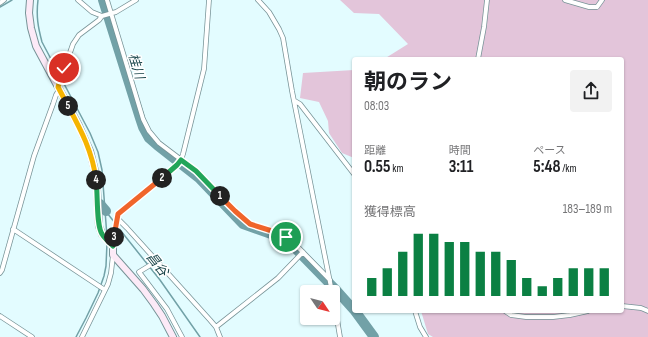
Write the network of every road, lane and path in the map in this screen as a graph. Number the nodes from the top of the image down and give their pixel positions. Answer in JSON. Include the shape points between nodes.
{"nodes":[{"id":1,"x":4,"y":0,"type":"edge"},
{"id":2,"x":30,"y":0,"type":"edge"},
{"id":3,"x":78,"y":0,"type":"edge"},
{"id":4,"x":107,"y":0,"type":"edge"},
{"id":5,"x":136,"y":0,"type":"edge"},
{"id":6,"x":209,"y":0,"type":"edge"},
{"id":7,"x":258,"y":0,"type":"edge"},
{"id":8,"x":486,"y":0,"type":"edge"},
{"id":9,"x":566,"y":0,"type":"edge"},
{"id":10,"x":602,"y":0,"type":"edge"},
{"id":11,"x":0,"y":3,"type":"edge"},
{"id":12,"x":112,"y":13,"type":"junction"},
{"id":13,"x":104,"y":16,"type":"junction"},
{"id":14,"x":478,"y":57,"type":"edge"},
{"id":15,"x":59,"y":89,"type":"junction"},
{"id":16,"x":295,"y":101,"type":"junction"},
{"id":17,"x":181,"y":160,"type":"junction"},
{"id":18,"x":352,"y":171,"type":"edge"},
{"id":19,"x":117,"y":218,"type":"junction"},
{"id":20,"x":13,"y":228,"type":"junction"},
{"id":21,"x":113,"y":246,"type":"junction"},
{"id":22,"x":303,"y":252,"type":"junction"},
{"id":23,"x":113,"y":256,"type":"junction"},
{"id":24,"x":157,"y":261,"type":"junction"},
{"id":25,"x":0,"y":273,"type":"edge"},
{"id":26,"x":330,"y":280,"type":"junction"},
{"id":27,"x":331,"y":285,"type":"edge"},
{"id":28,"x":105,"y":290,"type":"junction"},
{"id":29,"x":624,"y":306,"type":"edge"},
{"id":30,"x":648,"y":310,"type":"edge"},
{"id":31,"x":416,"y":313,"type":"edge"},
{"id":32,"x":508,"y":313,"type":"edge"},
{"id":33,"x":581,"y":313,"type":"edge"},
{"id":34,"x":0,"y":316,"type":"edge"},
{"id":35,"x":338,"y":325,"type":"edge"},
{"id":36,"x":216,"y":327,"type":"junction"},
{"id":37,"x":32,"y":337,"type":"edge"},
{"id":38,"x":82,"y":337,"type":"edge"},
{"id":39,"x":173,"y":337,"type":"edge"},
{"id":40,"x":182,"y":337,"type":"edge"},
{"id":41,"x":220,"y":337,"type":"edge"},
{"id":42,"x":340,"y":337,"type":"edge"},
{"id":43,"x":426,"y":337,"type":"edge"}],
"edges":[{"from":1,"to":11,"type":"street"},
{"from":2,"to":15,"type":"street","via":[[29,13],[36,46]]},
{"from":3,"to":13,"type":"street","via":[[92,12]]},
{"from":4,"to":12,"type":"street"},
{"from":5,"to":12,"type":"street"},
{"from":6,"to":17,"type":"street","via":[[204,68]]},
{"from":7,"to":16,"type":"street","via":[[269,12],[283,38]]},
{"from":8,"to":14,"type":"street"},
{"from":9,"to":10,"type":"street","via":[[597,7]]},
{"from":12,"to":13,"type":"street"},
{"from":12,"to":17,"type":"street","via":[[143,119],[153,137]]},
{"from":13,"to":15,"type":"street","via":[[76,38]]},
{"from":15,"to":20,"type":"street","via":[[34,156]]},
{"from":15,"to":21,"type":"street","via":[[90,151],[97,188],[99,226],[102,234]]},
{"from":16,"to":18,"type":"street"},
{"from":16,"to":26,"type":"street"},
{"from":17,"to":19,"type":"street","via":[[118,214]]},
{"from":17,"to":22,"type":"street","via":[[196,171],[243,219],[286,237]]},
{"from":19,"to":21,"type":"street"},
{"from":19,"to":24,"type":"street"},
{"from":20,"to":25,"type":"street"},
{"from":20,"to":28,"type":"street"},
{"from":21,"to":23,"type":"street"},
{"from":22,"to":26,"type":"street"},
{"from":22,"to":36,"type":"street","via":[[278,278]]},
{"from":23,"to":28,"type":"street"},
{"from":23,"to":39,"type":"street","via":[[143,289]]},
{"from":24,"to":36,"type":"street"},
{"from":24,"to":40,"type":"street","via":[[139,272],[167,309]]},
{"from":26,"to":27,"type":"street"},
{"from":28,"to":38,"type":"street"},
{"from":29,"to":30,"type":"street"},
{"from":31,"to":43,"type":"street"},
{"from":32,"to":33,"type":"street","via":[[547,317]]},
{"from":34,"to":37,"type":"street"},
{"from":35,"to":42,"type":"street"},
{"from":36,"to":41,"type":"street"}]}
